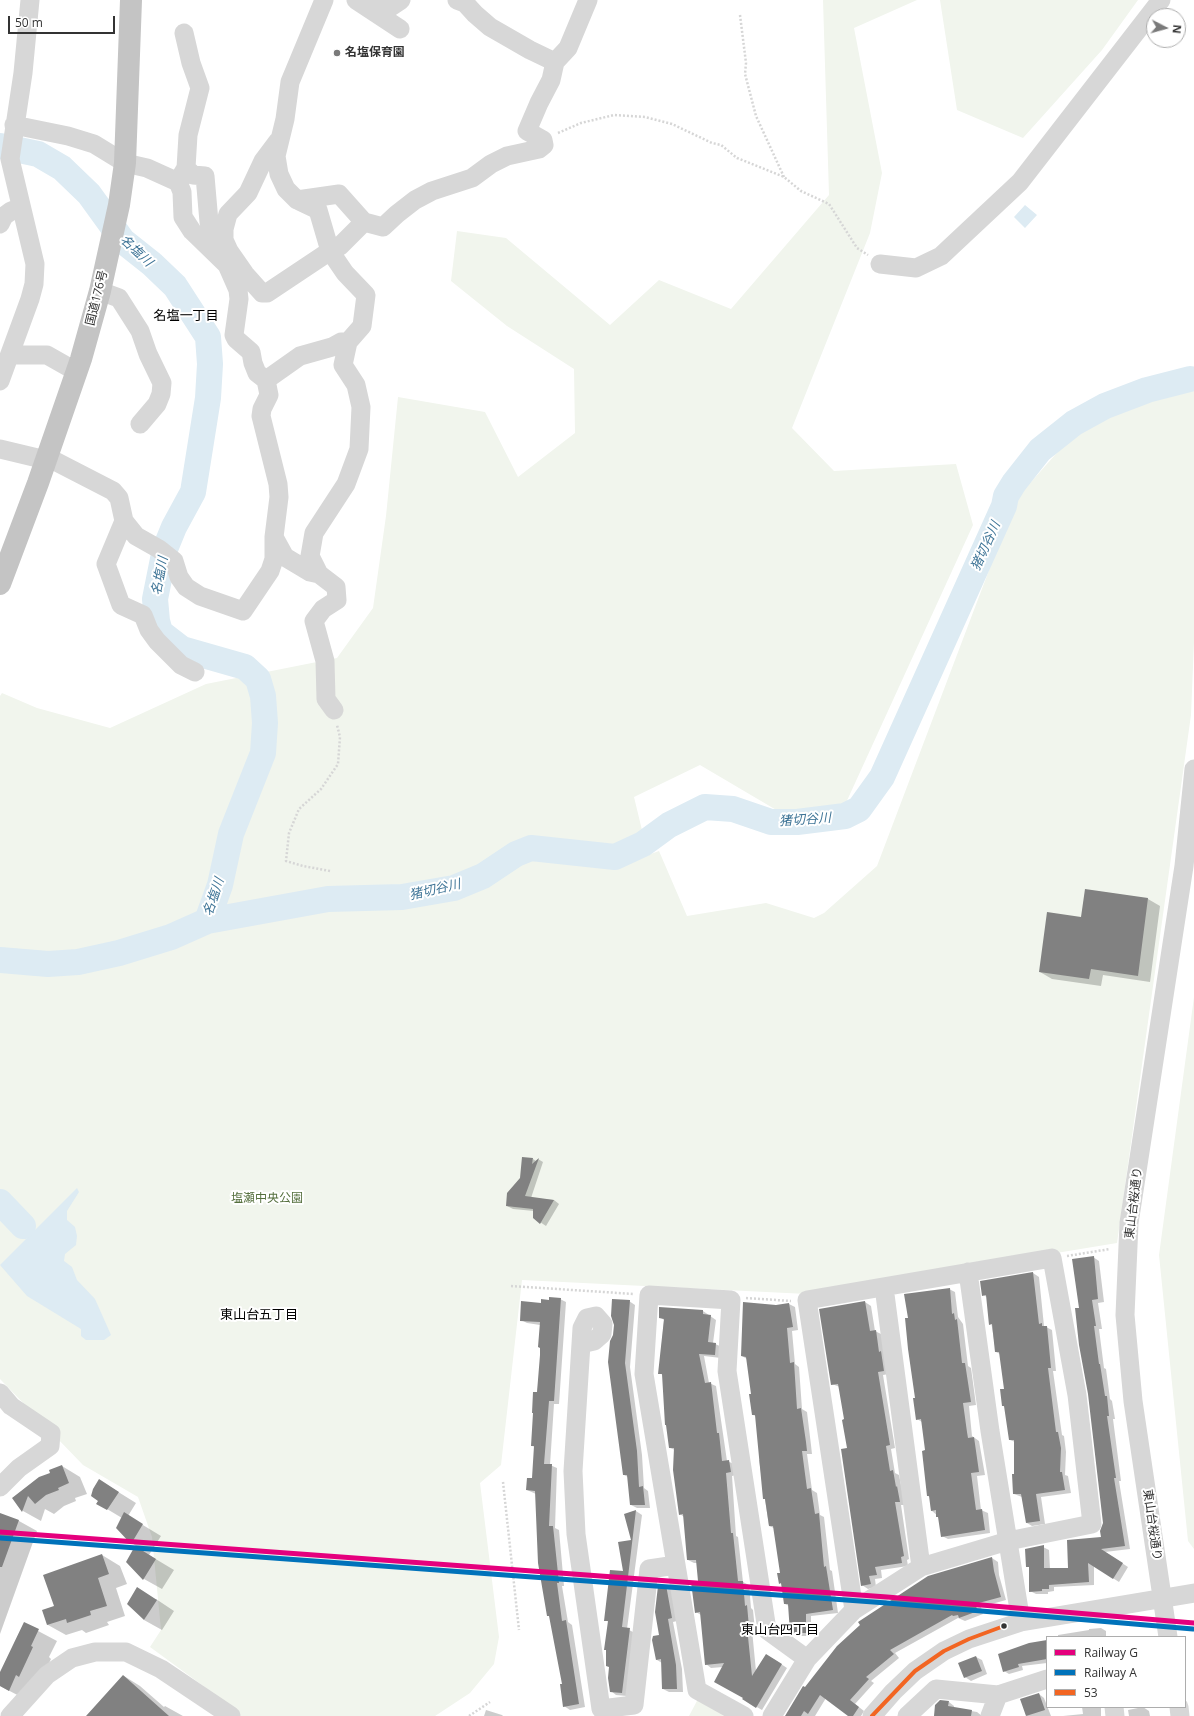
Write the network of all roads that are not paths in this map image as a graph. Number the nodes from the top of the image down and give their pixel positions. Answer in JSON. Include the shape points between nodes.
{"nodes":[{"id":1,"x":30,"y":0,"type":"edge"},
{"id":2,"x":131,"y":0,"type":"edge"},
{"id":3,"x":324,"y":0,"type":"edge"},
{"id":4,"x":401,"y":0,"type":"edge"},
{"id":5,"x":457,"y":0,"type":"edge"},
{"id":6,"x":588,"y":0,"type":"edge"},
{"id":7,"x":1161,"y":0,"type":"edge"},
{"id":8,"x":362,"y":4,"type":"edge"},
{"id":9,"x":400,"y":29,"type":"dead end"},
{"id":10,"x":184,"y":33,"type":"dead end"},
{"id":11,"x":555,"y":62,"type":"junction"},
{"id":12,"x":11,"y":124,"type":"edge"},
{"id":13,"x":280,"y":138,"type":"junction"},
{"id":14,"x":125,"y":163,"type":"junction"},
{"id":15,"x":182,"y":175,"type":"junction"},
{"id":16,"x":297,"y":200,"type":"junction"},
{"id":17,"x":20,"y":203,"type":"junction"},
{"id":18,"x":0,"y":207,"type":"edge"},
{"id":19,"x":364,"y":222,"type":"junction"},
{"id":20,"x":0,"y":224,"type":"edge"},
{"id":21,"x":230,"y":251,"type":"junction"},
{"id":22,"x":330,"y":251,"type":"junction"},
{"id":23,"x":880,"y":264,"type":"road end"},
{"id":24,"x":100,"y":291,"type":"junction"},
{"id":25,"x":348,"y":342,"type":"junction"},
{"id":26,"x":5,"y":360,"type":"edge"},
{"id":27,"x":77,"y":372,"type":"junction"},
{"id":28,"x":266,"y":380,"type":"junction"},
{"id":29,"x":0,"y":382,"type":"edge"},
{"id":30,"x":140,"y":424,"type":"dead end"},
{"id":31,"x":0,"y":449,"type":"edge"},
{"id":32,"x":47,"y":458,"type":"junction"},
{"id":33,"x":124,"y":521,"type":"junction"},
{"id":34,"x":274,"y":537,"type":"junction"},
{"id":35,"x":319,"y":574,"type":"junction"},
{"id":36,"x":0,"y":584,"type":"edge"},
{"id":37,"x":195,"y":672,"type":"dead end"},
{"id":38,"x":334,"y":710,"type":"road end"},
{"id":39,"x":1194,"y":769,"type":"edge"},
{"id":40,"x":968,"y":1272,"type":"junction"},
{"id":41,"x":884,"y":1287,"type":"junction"},
{"id":42,"x":581,"y":1344,"type":"dead end"},
{"id":43,"x":0,"y":1393,"type":"edge"},
{"id":44,"x":0,"y":1487,"type":"edge"},
{"id":45,"x":1008,"y":1540,"type":"junction"},
{"id":46,"x":676,"y":1565,"type":"junction"},
{"id":47,"x":921,"y":1567,"type":"junction"},
{"id":48,"x":1194,"y":1593,"type":"edge"},
{"id":49,"x":1162,"y":1597,"type":"junction"},
{"id":50,"x":854,"y":1610,"type":"junction"},
{"id":51,"x":1021,"y":1622,"type":"junction"},
{"id":52,"x":1168,"y":1636,"type":"edge"},
{"id":53,"x":806,"y":1658,"type":"junction"},
{"id":54,"x":1046,"y":1679,"type":"edge"},
{"id":55,"x":998,"y":1695,"type":"junction"},
{"id":56,"x":10,"y":1716,"type":"edge"},
{"id":57,"x":231,"y":1716,"type":"edge"},
{"id":58,"x":744,"y":1716,"type":"edge"},
{"id":59,"x":772,"y":1716,"type":"edge"},
{"id":60,"x":872,"y":1716,"type":"edge"},
{"id":61,"x":907,"y":1716,"type":"edge"},
{"id":62,"x":990,"y":1716,"type":"edge"}],
"edges":[{"from":1,"to":12,"type":"street","via":[[23,73]]},
{"from":2,"to":14,"type":"highway","name":"国道176号"},
{"from":3,"to":13,"type":"street","via":[[290,82]]},
{"from":4,"to":8,"type":"street","via":[[389,8]]},
{"from":5,"to":11,"type":"street","via":[[465,3],[490,26]]},
{"from":6,"to":11,"type":"street","via":[[568,48]]},
{"from":7,"to":23,"type":"street","via":[[1020,182],[941,256],[916,268]]},
{"from":8,"to":9,"type":"street"},
{"from":10,"to":15,"type":"street","via":[[200,88],[188,136]]},
{"from":11,"to":19,"type":"street","via":[[552,80],[527,131],[543,140],[544,145],[538,149],[507,156],[472,178],[432,191],[397,214],[383,227]]},
{"from":12,"to":14,"type":"street","via":[[94,144]]},
{"from":12,"to":17,"type":"street","via":[[10,159]]},
{"from":13,"to":16,"type":"street","via":[[276,156],[279,174],[286,189]]},
{"from":13,"to":21,"type":"street","via":[[263,161],[248,193],[228,214],[224,240]]},
{"from":14,"to":15,"type":"street"},
{"from":14,"to":24,"type":"highway","name":"国道176号","via":[[119,205]]},
{"from":15,"to":21,"type":"street","via":[[205,176],[213,238]]},
{"from":15,"to":28,"type":"street","via":[[186,222],[227,265],[238,290],[239,299],[234,335],[251,352],[257,374]]},
{"from":16,"to":19,"type":"street","via":[[339,194]]},
{"from":16,"to":22,"type":"street","via":[[318,210]]},
{"from":17,"to":18,"type":"street","via":[[3,201]]},
{"from":17,"to":20,"type":"street","via":[[4,216]]},
{"from":17,"to":26,"type":"street","via":[[35,264],[34,284]]},
{"from":19,"to":22,"type":"street","via":[[340,246]]},
{"from":21,"to":22,"type":"street","via":[[245,274],[262,293],[267,293]]},
{"from":22,"to":25,"type":"street","via":[[345,273],[366,295],[362,326]]},
{"from":24,"to":27,"type":"highway","name":"国道176号"},
{"from":24,"to":30,"type":"street","via":[[119,298],[140,331],[162,384],[157,404]]},
{"from":25,"to":28,"type":"street","via":[[340,342],[332,347],[300,356]]},
{"from":25,"to":35,"type":"street","via":[[343,366],[356,385],[361,407],[358,449],[346,484],[314,533],[310,556]]},
{"from":26,"to":27,"type":"street","via":[[47,355]]},
{"from":26,"to":29,"type":"street"},
{"from":27,"to":32,"type":"highway","name":"国道176号"},
{"from":28,"to":34,"type":"street","via":[[270,395],[262,408],[261,416],[279,497]]},
{"from":31,"to":32,"type":"street"},
{"from":32,"to":33,"type":"street","via":[[113,491],[119,498]]},
{"from":32,"to":36,"type":"highway","name":"国道176号"},
{"from":33,"to":34,"type":"street","via":[[136,536],[174,561],[179,577],[186,587],[200,596],[243,611],[270,571],[274,559]]},
{"from":33,"to":37,"type":"street","via":[[106,564],[121,605],[143,615],[157,641],[181,665]]},
{"from":34,"to":35,"type":"street","via":[[285,556],[310,572]]},
{"from":35,"to":38,"type":"street","via":[[336,587],[337,600],[323,609],[314,621],[325,661],[326,699]]},
{"from":39,"to":49,"type":"street","name":"東山台桜通り","via":[[1184,866],[1129,1223],[1125,1315],[1133,1401]]},
{"from":40,"to":41,"type":"street"},
{"from":40,"to":45,"type":"street"},
{"from":40,"to":45,"type":"street","via":[[1052,1258],[1077,1395],[1092,1524]]},
{"from":41,"to":47,"type":"street"},
{"from":41,"to":50,"type":"street","via":[[807,1300]]},
{"from":42,"to":46,"type":"street","via":[[573,1471],[576,1534],[601,1709],[634,1705],[649,1569]]},
{"from":43,"to":44,"type":"street","via":[[11,1406],[51,1434],[50,1446],[19,1468]]},
{"from":45,"to":47,"type":"street"},
{"from":45,"to":51,"type":"street"},
{"from":46,"to":53,"type":"street","via":[[644,1374],[649,1295],[731,1300],[727,1371],[767,1630]]},
{"from":46,"to":58,"type":"street","via":[[697,1690]]},
{"from":47,"to":50,"type":"street"},
{"from":48,"to":49,"type":"street"},
{"from":49,"to":51,"type":"street"},
{"from":49,"to":52,"type":"street","name":"東山台桜通り"},
{"from":50,"to":53,"type":"street"},
{"from":51,"to":60,"type":"street","via":[[970,1638],[944,1651],[915,1671]]},
{"from":53,"to":59,"type":"street"},
{"from":54,"to":55,"type":"street"},
{"from":55,"to":61,"type":"street","via":[[936,1689]]},
{"from":55,"to":62,"type":"street"},
{"from":56,"to":57,"type":"street","via":[[47,1675],[72,1658],[95,1652],[126,1652],[161,1669]]}]}
